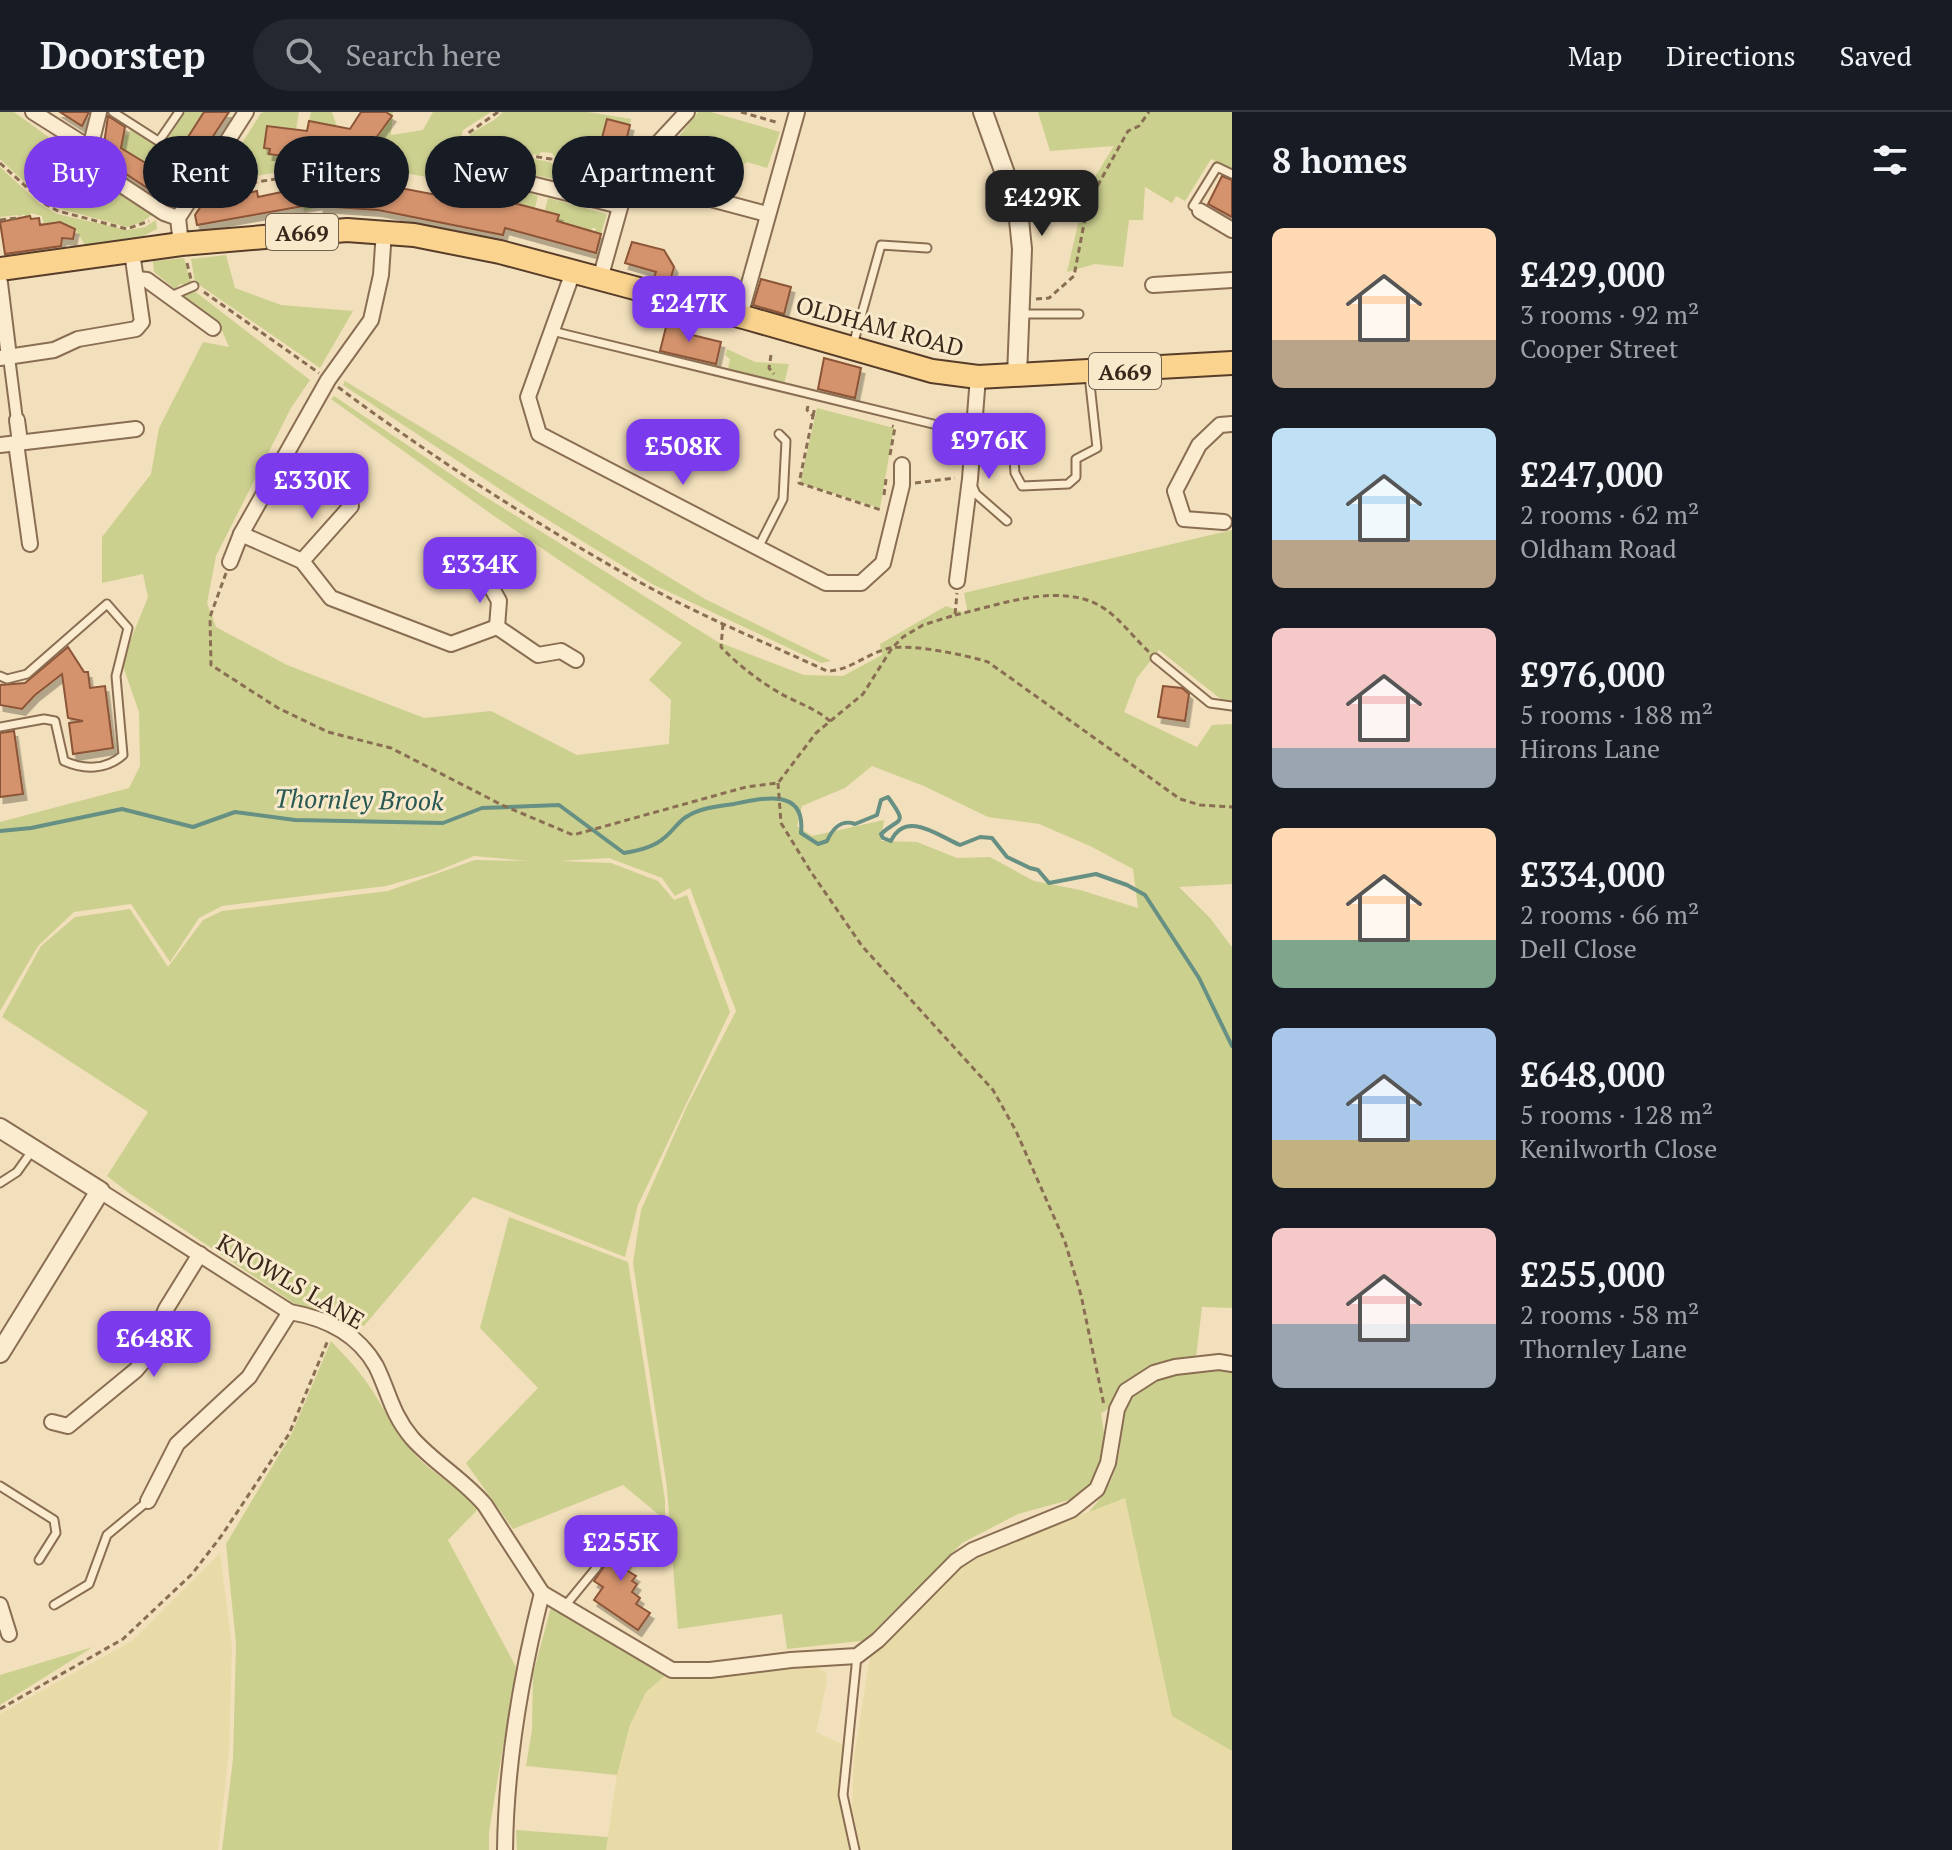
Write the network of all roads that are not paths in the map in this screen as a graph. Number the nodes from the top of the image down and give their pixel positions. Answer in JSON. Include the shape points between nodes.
{"nodes":[{"id":1,"x":33,"y":112,"type":"edge"},
{"id":2,"x":99,"y":112,"type":"edge"},
{"id":3,"x":113,"y":112,"type":"edge"},
{"id":4,"x":179,"y":112,"type":"edge"},
{"id":5,"x":246,"y":112,"type":"edge"},
{"id":6,"x":687,"y":112,"type":"edge"},
{"id":7,"x":797,"y":112,"type":"edge"},
{"id":8,"x":983,"y":112,"type":"edge"},
{"id":9,"x":71,"y":136,"type":"edge"},
{"id":10,"x":93,"y":136,"type":"edge"},
{"id":11,"x":151,"y":136,"type":"edge"},
{"id":12,"x":162,"y":136,"type":"edge"},
{"id":13,"x":233,"y":136,"type":"edge"},
{"id":14,"x":665,"y":136,"type":"edge"},
{"id":15,"x":1232,"y":174,"type":"edge"},
{"id":16,"x":127,"y":189,"type":"edge"},
{"id":17,"x":186,"y":208,"type":"edge"},
{"id":18,"x":619,"y":208,"type":"edge"},
{"id":19,"x":744,"y":208,"type":"edge"},
{"id":20,"x":1200,"y":211,"type":"joint"},
{"id":21,"x":767,"y":214,"type":"junction"},
{"id":22,"x":178,"y":218,"type":"junction"},
{"id":23,"x":1232,"y":230,"type":"edge"},
{"id":24,"x":384,"y":231,"type":"junction"},
{"id":25,"x":181,"y":244,"type":"junction"},
{"id":26,"x":927,"y":248,"type":"dead end"},
{"id":27,"x":132,"y":252,"type":"junction"},
{"id":28,"x":0,"y":269,"type":"edge"},
{"id":29,"x":573,"y":272,"type":"junction"},
{"id":30,"x":137,"y":279,"type":"junction"},
{"id":31,"x":600,"y":279,"type":"junction"},
{"id":32,"x":1232,"y":280,"type":"edge"},
{"id":33,"x":0,"y":283,"type":"edge"},
{"id":34,"x":1153,"y":285,"type":"dead end"},
{"id":35,"x":194,"y":286,"type":"road end"},
{"id":36,"x":171,"y":296,"type":"junction"},
{"id":37,"x":1020,"y":305,"type":"junction"},
{"id":38,"x":1079,"y":314,"type":"dead end"},
{"id":39,"x":740,"y":316,"type":"junction"},
{"id":40,"x":213,"y":328,"type":"dead end"},
{"id":41,"x":552,"y":331,"type":"junction"},
{"id":42,"x":853,"y":347,"type":"junction"},
{"id":43,"x":4,"y":357,"type":"edge"},
{"id":44,"x":1232,"y":363,"type":"edge"},
{"id":45,"x":1088,"y":373,"type":"junction"},
{"id":46,"x":1017,"y":376,"type":"junction"},
{"id":47,"x":978,"y":377,"type":"junction"},
{"id":48,"x":17,"y":420,"type":"joint"},
{"id":49,"x":1232,"y":424,"type":"edge"},
{"id":50,"x":136,"y":429,"type":"dead end"},
{"id":51,"x":779,"y":434,"type":"dead end"},
{"id":52,"x":974,"y":434,"type":"junction"},
{"id":53,"x":18,"y":442,"type":"junction"},
{"id":54,"x":0,"y":445,"type":"edge"},
{"id":55,"x":1013,"y":445,"type":"dead end"},
{"id":56,"x":893,"y":463,"type":"road end"},
{"id":57,"x":970,"y":477,"type":"junction"},
{"id":58,"x":351,"y":506,"type":"dead end"},
{"id":59,"x":1007,"y":521,"type":"dead end"},
{"id":60,"x":1224,"y":522,"type":"dead end"},
{"id":61,"x":241,"y":534,"type":"junction"},
{"id":62,"x":30,"y":544,"type":"dead end"},
{"id":63,"x":758,"y":548,"type":"junction"},
{"id":64,"x":302,"y":561,"type":"junction"},
{"id":65,"x":230,"y":562,"type":"road end"},
{"id":66,"x":472,"y":573,"type":"dead end"},
{"id":67,"x":957,"y":581,"type":"road end"},
{"id":68,"x":497,"y":627,"type":"junction"},
{"id":69,"x":1155,"y":658,"type":"road end"},
{"id":70,"x":576,"y":660,"type":"dead end"},
{"id":71,"x":0,"y":676,"type":"edge"},
{"id":72,"x":1232,"y":706,"type":"edge"},
{"id":73,"x":0,"y":727,"type":"edge"},
{"id":74,"x":0,"y":1128,"type":"edge"},
{"id":75,"x":34,"y":1149,"type":"junction"},
{"id":76,"x":0,"y":1183,"type":"edge"},
{"id":77,"x":100,"y":1191,"type":"junction"},
{"id":78,"x":200,"y":1254,"type":"junction"},
{"id":79,"x":290,"y":1312,"type":"junction"},
{"id":80,"x":0,"y":1353,"type":"edge"},
{"id":81,"x":1232,"y":1364,"type":"edge"},
{"id":82,"x":52,"y":1422,"type":"dead end"},
{"id":83,"x":0,"y":1486,"type":"edge"},
{"id":84,"x":148,"y":1501,"type":"joint"},
{"id":85,"x":39,"y":1560,"type":"dead end"},
{"id":86,"x":597,"y":1567,"type":"dead end"},
{"id":87,"x":542,"y":1593,"type":"junction"},
{"id":88,"x":0,"y":1605,"type":"edge"},
{"id":89,"x":54,"y":1605,"type":"dead end"},
{"id":90,"x":563,"y":1608,"type":"junction"},
{"id":91,"x":9,"y":1634,"type":"dead end"},
{"id":92,"x":857,"y":1656,"type":"junction"},
{"id":93,"x":505,"y":1850,"type":"edge"},
{"id":94,"x":855,"y":1850,"type":"edge"}],
"edges":[{"from":1,"to":9,"type":"street"},
{"from":2,"to":10,"type":"street"},
{"from":3,"to":11,"type":"lane"},
{"from":4,"to":12,"type":"lane"},
{"from":5,"to":13,"type":"street"},
{"from":6,"to":14,"type":"street"},
{"from":7,"to":21,"type":"street"},
{"from":8,"to":37,"type":"street","via":[[1018,210]]},
{"from":15,"to":20,"type":"lane","via":[[1217,167],[1193,206]]},
{"from":16,"to":22,"type":"street"},
{"from":17,"to":22,"type":"street"},
{"from":18,"to":31,"type":"street"},
{"from":19,"to":21,"type":"street"},
{"from":20,"to":23,"type":"street"},
{"from":21,"to":39,"type":"street"},
{"from":22,"to":25,"type":"street"},
{"from":24,"to":25,"type":"main road","name":"OLDHAM ROAD","number":"A669","via":[[315,231]]},
{"from":24,"to":29,"type":"main road","name":"OLDHAM ROAD","number":"A669","via":[[468,245]]},
{"from":24,"to":61,"type":"street","via":[[371,320],[328,380]]},
{"from":25,"to":27,"type":"main road","name":"OLDHAM ROAD","number":"A669"},
{"from":26,"to":42,"type":"lane","via":[[881,245]]},
{"from":27,"to":28,"type":"main road","name":"OLDHAM ROAD","number":"A669"},
{"from":27,"to":30,"type":"street"},
{"from":29,"to":31,"type":"main road","name":"OLDHAM ROAD","number":"A669"},
{"from":29,"to":41,"type":"street"},
{"from":30,"to":36,"type":"street"},
{"from":30,"to":43,"type":"street","via":[[142,322],[136,329]]},
{"from":31,"to":39,"type":"main road","name":"OLDHAM ROAD","number":"A669"},
{"from":32,"to":34,"type":"street"},
{"from":33,"to":43,"type":"street"},
{"from":35,"to":36,"type":"lane"},
{"from":36,"to":40,"type":"street"},
{"from":37,"to":38,"type":"lane"},
{"from":37,"to":46,"type":"street"},
{"from":39,"to":42,"type":"main road","name":"OLDHAM ROAD","number":"A669"},
{"from":41,"to":52,"type":"lane"},
{"from":41,"to":63,"type":"street","via":[[528,397],[539,434]]},
{"from":42,"to":47,"type":"main road","name":"OLDHAM ROAD","number":"A669","via":[[932,371]]},
{"from":43,"to":48,"type":"street"},
{"from":44,"to":45,"type":"main road","name":"OLDHAM ROAD","number":"A669"},
{"from":45,"to":46,"type":"main road","name":"OLDHAM ROAD","number":"A669"},
{"from":45,"to":55,"type":"lane","via":[[1097,448],[1076,459],[1076,477],[1068,484],[1022,486],[1015,473]]},
{"from":46,"to":47,"type":"main road","name":"OLDHAM ROAD","number":"A669"},
{"from":47,"to":52,"type":"street"},
{"from":48,"to":53,"type":"street"},
{"from":49,"to":60,"type":"street","via":[[1220,425],[1199,445],[1175,491],[1184,519]]},
{"from":50,"to":53,"type":"street"},
{"from":51,"to":63,"type":"lane","via":[[786,441],[784,493]]},
{"from":52,"to":57,"type":"street"},
{"from":53,"to":54,"type":"street"},
{"from":53,"to":62,"type":"street"},
{"from":56,"to":63,"type":"street","via":[[902,485],[883,563],[861,583],[826,583]]},
{"from":57,"to":59,"type":"lane","via":[[976,494]]},
{"from":57,"to":67,"type":"street"},
{"from":58,"to":64,"type":"street"},
{"from":61,"to":64,"type":"street"},
{"from":61,"to":65,"type":"street"},
{"from":64,"to":68,"type":"street","via":[[331,598],[451,644]]},
{"from":66,"to":68,"type":"street","via":[[486,578],[499,601]]},
{"from":68,"to":70,"type":"street","via":[[538,655],[561,651]]},
{"from":69,"to":72,"type":"lane","via":[[1210,703]]},
{"from":71,"to":73,"type":"lane","via":[[27,674],[107,604],[128,628],[116,676],[123,755],[111,765],[78,767],[64,761],[55,721]]},
{"from":74,"to":75,"type":"street"},
{"from":75,"to":76,"type":"lane","via":[[17,1172]]},
{"from":75,"to":77,"type":"street"},
{"from":77,"to":78,"type":"street","name":"KNOWLS LANE"},
{"from":77,"to":80,"type":"street"},
{"from":78,"to":79,"type":"street","name":"KNOWLS LANE"},
{"from":78,"to":82,"type":"street","via":[[136,1370],[68,1426]]},
{"from":79,"to":84,"type":"street","via":[[249,1377],[177,1444]]},
{"from":79,"to":87,"type":"street","name":"KNOWLS LANE","via":[[335,1326],[357,1341],[376,1366],[409,1435],[485,1505]]},
{"from":81,"to":92,"type":"street","via":[[1175,1367],[1126,1391],[1097,1489],[1071,1510],[956,1561]]},
{"from":83,"to":85,"type":"lane","via":[[54,1520],[56,1533]]},
{"from":84,"to":89,"type":"lane","via":[[107,1535],[89,1584]]},
{"from":86,"to":90,"type":"lane"},
{"from":87,"to":90,"type":"street"},
{"from":87,"to":93,"type":"street","via":[[515,1726]]},
{"from":88,"to":91,"type":"street"},
{"from":90,"to":92,"type":"street","via":[[672,1670]]},
{"from":92,"to":94,"type":"lane","via":[[843,1795]]}]}
